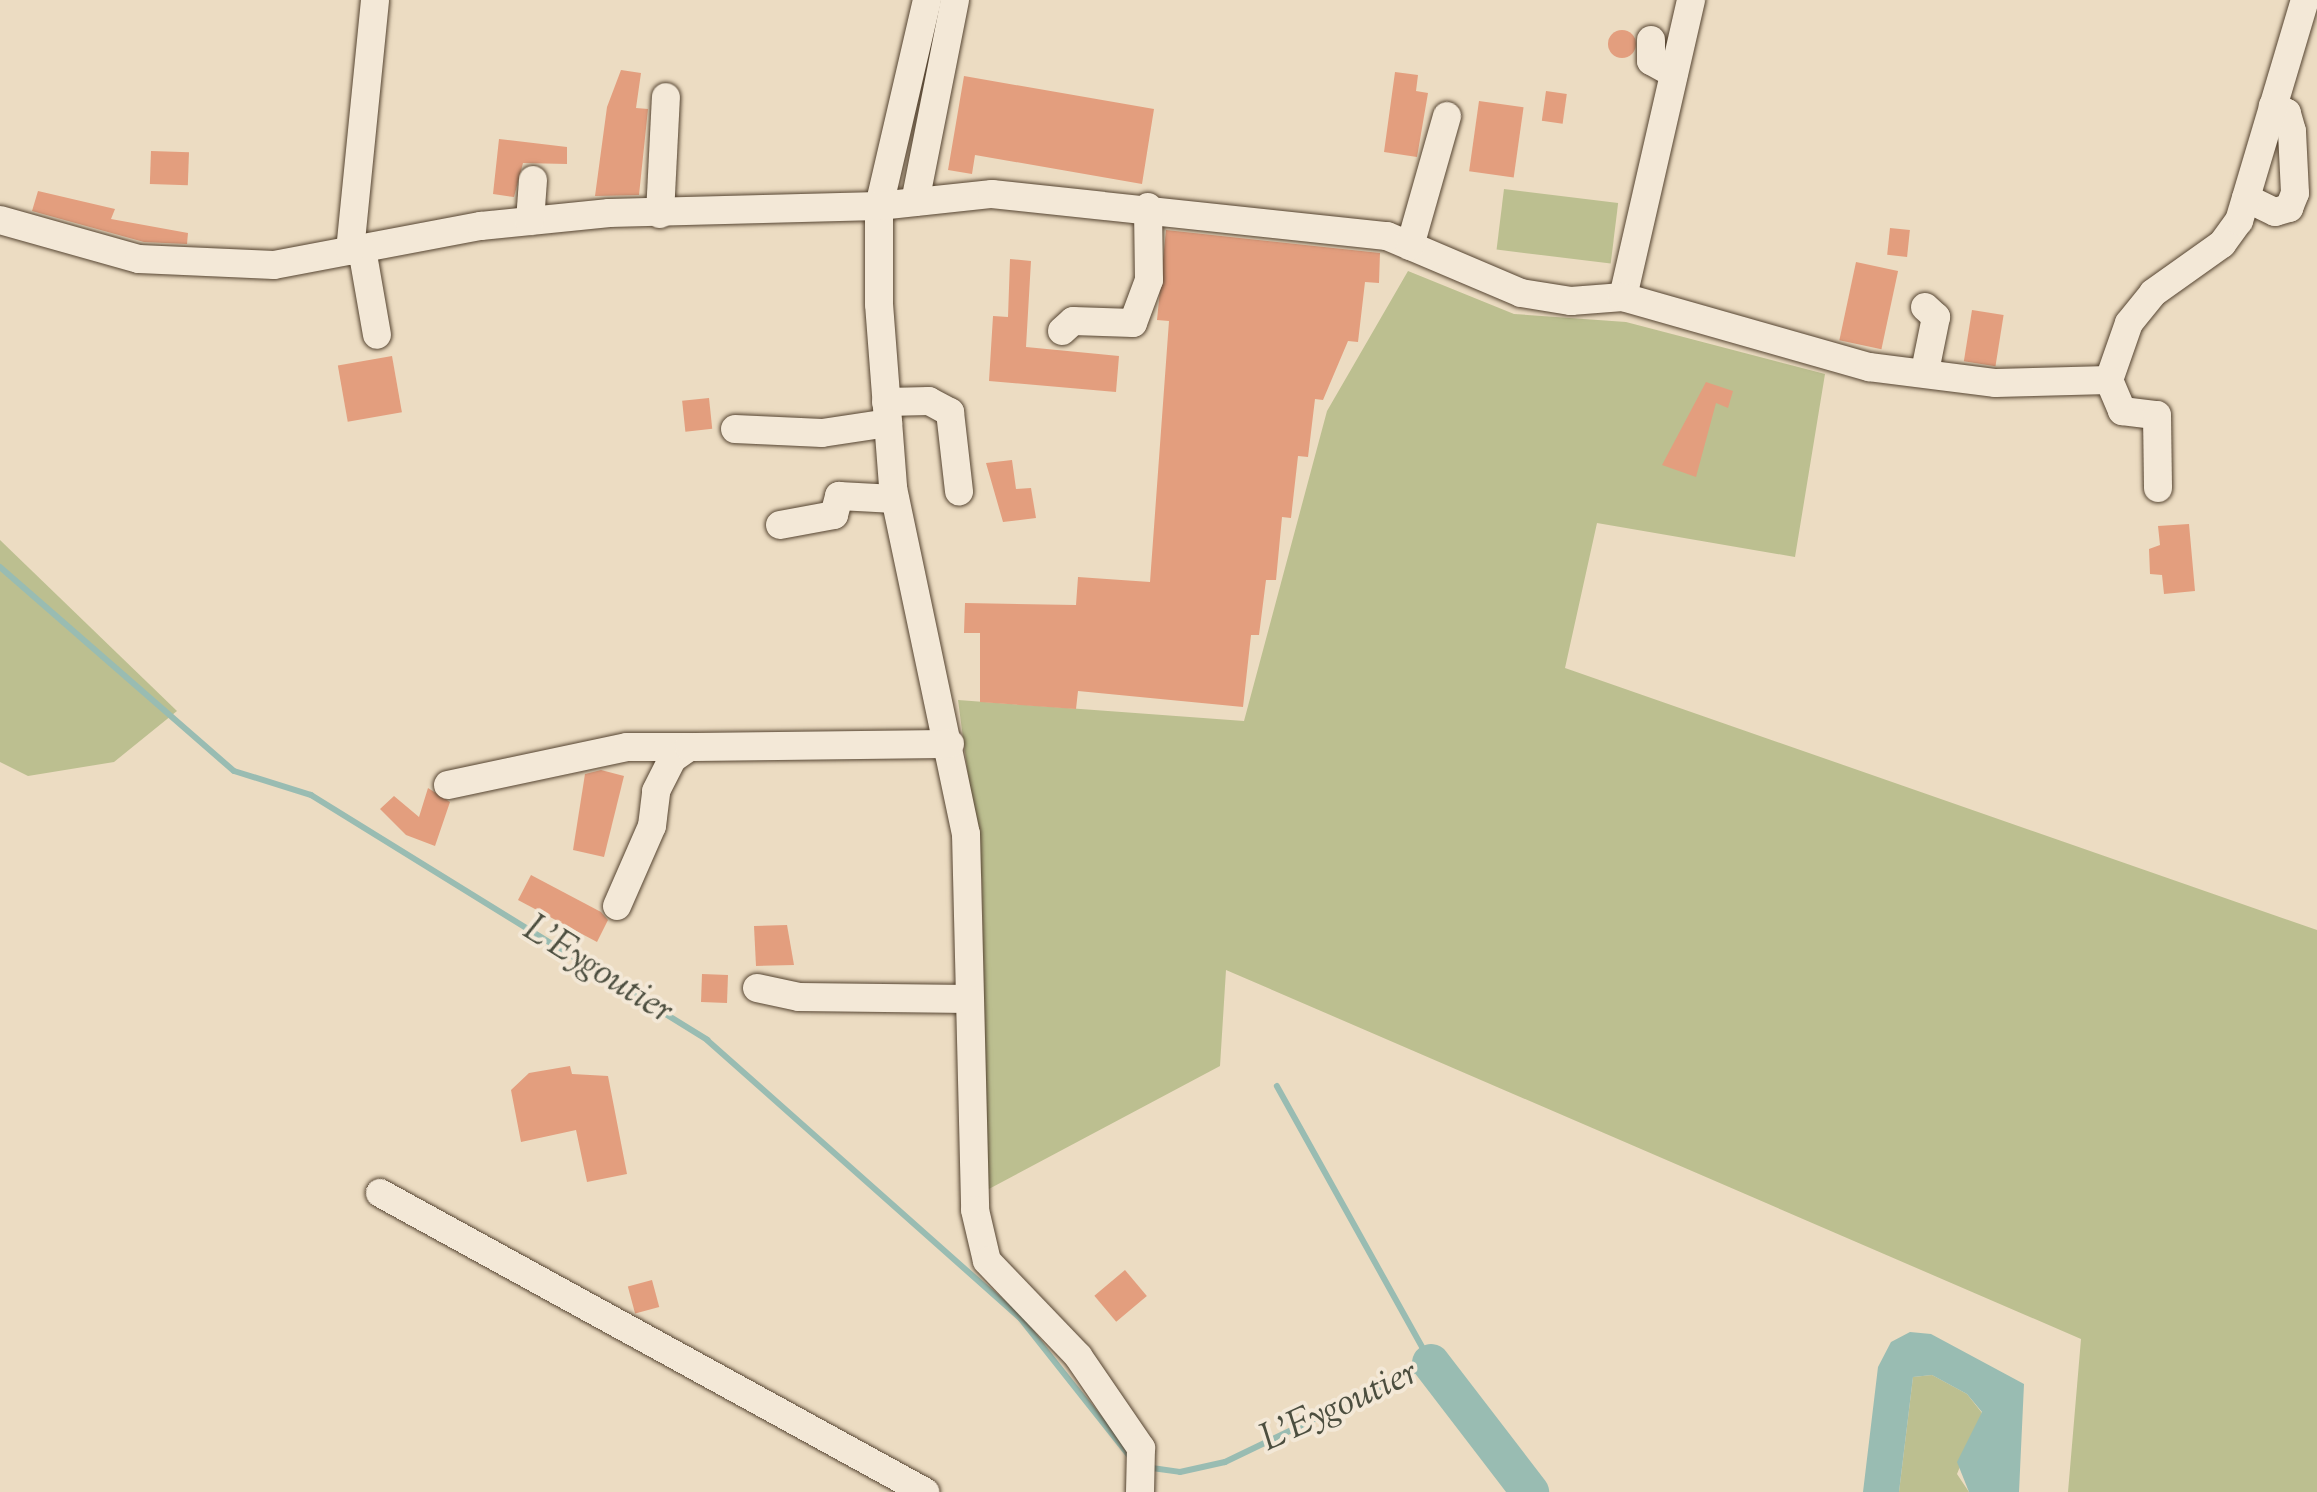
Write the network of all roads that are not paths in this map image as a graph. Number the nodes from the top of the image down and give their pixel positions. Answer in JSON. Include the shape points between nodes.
{"nodes":[{"id":1,"x":375,"y":0,"type":"edge"},
{"id":2,"x":927,"y":0,"type":"edge"},
{"id":3,"x":954,"y":0,"type":"edge"},
{"id":4,"x":1691,"y":0,"type":"edge"},
{"id":5,"x":2305,"y":0,"type":"edge"},
{"id":6,"x":1651,"y":40,"type":"dead end"},
{"id":7,"x":1674,"y":74,"type":"junction"},
{"id":8,"x":666,"y":98,"type":"dead end"},
{"id":9,"x":2274,"y":106,"type":"junction"},
{"id":10,"x":1447,"y":116,"type":"dead end"},
{"id":11,"x":533,"y":180,"type":"dead end"},
{"id":12,"x":2246,"y":198,"type":"junction"},
{"id":13,"x":914,"y":202,"type":"junction"},
{"id":14,"x":879,"y":206,"type":"junction"},
{"id":15,"x":1148,"y":207,"type":"junction"},
{"id":16,"x":660,"y":214,"type":"junction"},
{"id":17,"x":0,"y":220,"type":"edge"},
{"id":18,"x":530,"y":221,"type":"junction"},
{"id":19,"x":1410,"y":246,"type":"junction"},
{"id":20,"x":356,"y":250,"type":"junction"},
{"id":21,"x":1622,"y":297,"type":"junction"},
{"id":22,"x":1925,"y":307,"type":"dead end"},
{"id":23,"x":1062,"y":331,"type":"dead end"},
{"id":24,"x":377,"y":335,"type":"dead end"},
{"id":25,"x":1925,"y":371,"type":"junction"},
{"id":26,"x":2109,"y":380,"type":"junction"},
{"id":27,"x":887,"y":413,"type":"junction"},
{"id":28,"x":734,"y":429,"type":"dead end"},
{"id":29,"x":2158,"y":488,"type":"dead end"},
{"id":30,"x":959,"y":491,"type":"dead end"},
{"id":31,"x":895,"y":498,"type":"junction"},
{"id":32,"x":780,"y":525,"type":"dead end"},
{"id":33,"x":950,"y":744,"type":"junction"},
{"id":34,"x":689,"y":747,"type":"junction"},
{"id":35,"x":448,"y":785,"type":"dead end"},
{"id":36,"x":616,"y":906,"type":"dead end"},
{"id":37,"x":757,"y":988,"type":"dead end"},
{"id":38,"x":969,"y":999,"type":"junction"},
{"id":39,"x":380,"y":1194,"type":"dead end"},
{"id":40,"x":926,"y":1492,"type":"edge"},
{"id":41,"x":1140,"y":1492,"type":"edge"}],
"edges":[{"from":1,"to":20,"type":"street"},
{"from":2,"to":14,"type":"street"},
{"from":3,"to":13,"type":"street"},
{"from":4,"to":7,"type":"street"},
{"from":5,"to":9,"type":"street"},
{"from":6,"to":7,"type":"street","via":[[1651,61]]},
{"from":7,"to":21,"type":"street"},
{"from":8,"to":16,"type":"street"},
{"from":9,"to":12,"type":"street"},
{"from":9,"to":12,"type":"street","via":[[2287,113],[2292,131],[2294,194],[2289,208],[2275,212]]},
{"from":10,"to":19,"type":"street"},
{"from":11,"to":18,"type":"street"},
{"from":12,"to":26,"type":"street","via":[[2222,244],[2152,293],[2129,323]]},
{"from":13,"to":14,"type":"street"},
{"from":13,"to":15,"type":"street","via":[[992,194]]},
{"from":14,"to":16,"type":"street"},
{"from":14,"to":27,"type":"street"},
{"from":15,"to":19,"type":"street","via":[[1356,231]]},
{"from":15,"to":23,"type":"street","via":[[1149,280],[1133,323],[1072,321]]},
{"from":16,"to":18,"type":"street"},
{"from":17,"to":20,"type":"street","via":[[185,265],[274,265]]},
{"from":18,"to":20,"type":"street"},
{"from":19,"to":21,"type":"street","via":[[1521,293],[1572,302]]},
{"from":20,"to":24,"type":"street"},
{"from":21,"to":25,"type":"street","via":[[1838,361]]},
{"from":22,"to":25,"type":"street","via":[[1936,317]]},
{"from":25,"to":26,"type":"street","via":[[1996,383]]},
{"from":26,"to":29,"type":"street","via":[[2122,411],[2158,414]]},
{"from":27,"to":28,"type":"street","via":[[822,434]]},
{"from":27,"to":30,"type":"street","via":[[929,401],[950,412]]},
{"from":27,"to":31,"type":"street"},
{"from":31,"to":32,"type":"street","via":[[839,496],[834,515]]},
{"from":31,"to":33,"type":"street"},
{"from":33,"to":34,"type":"street"},
{"from":33,"to":38,"type":"street","via":[[966,834]]},
{"from":34,"to":35,"type":"street","via":[[628,747]]},
{"from":34,"to":36,"type":"street","via":[[672,759],[656,790],[652,826]]},
{"from":37,"to":38,"type":"street","via":[[799,997]]},
{"from":38,"to":41,"type":"street","via":[[975,1210],[987,1261],[1118,1409],[1141,1448]]},
{"from":39,"to":40,"type":"street"}]}
